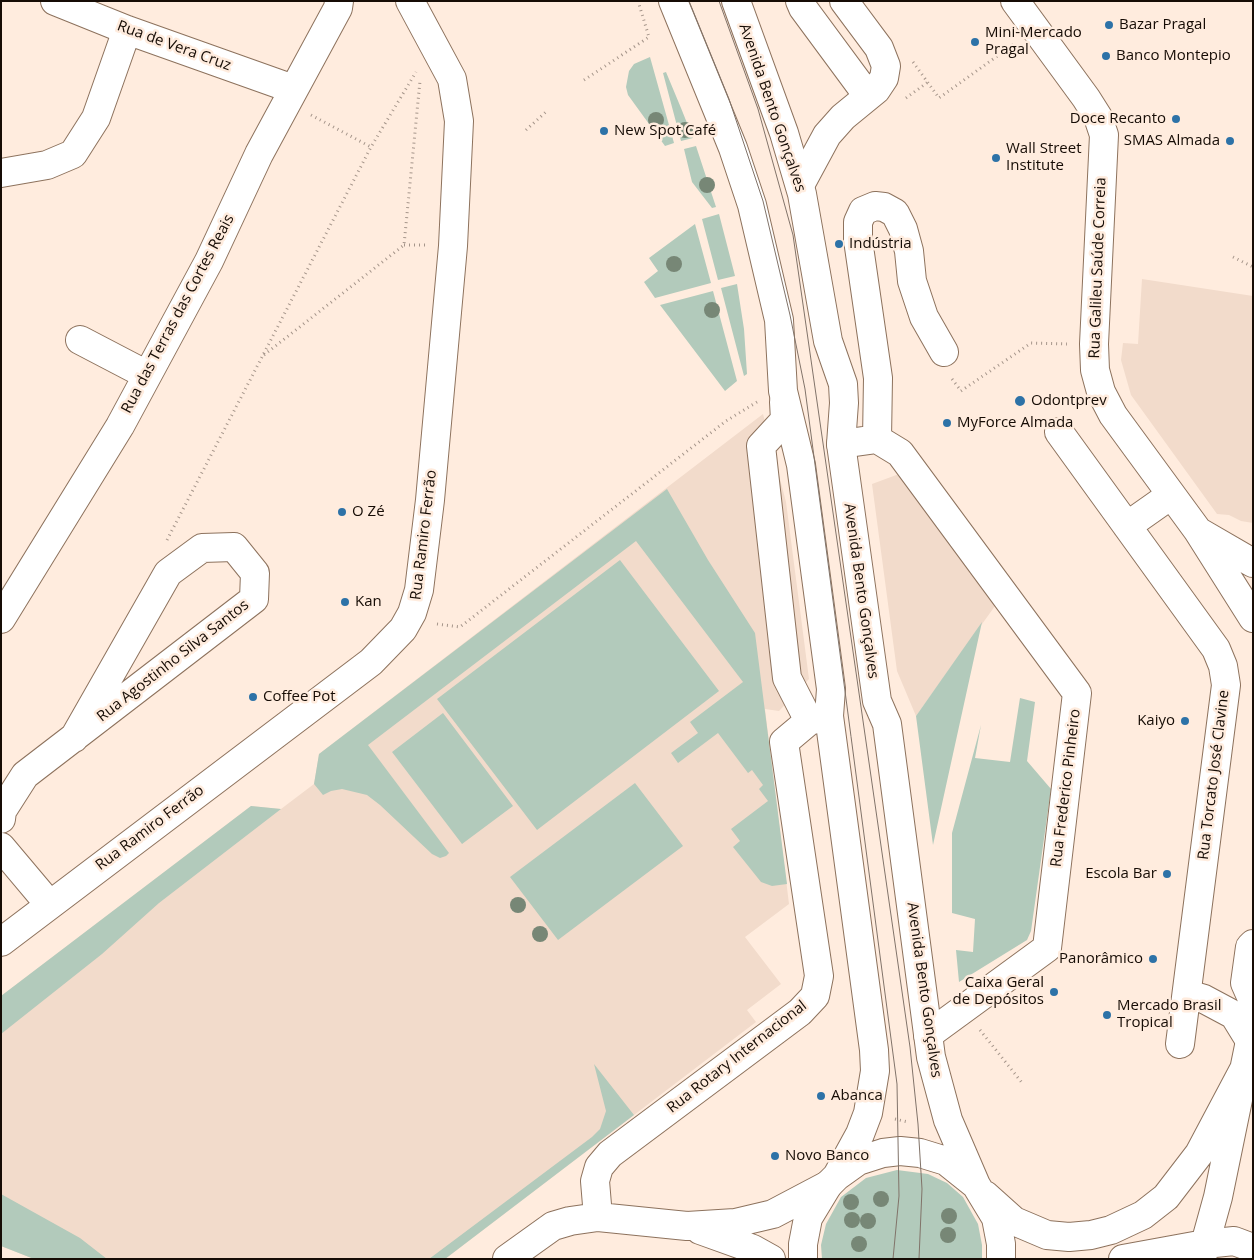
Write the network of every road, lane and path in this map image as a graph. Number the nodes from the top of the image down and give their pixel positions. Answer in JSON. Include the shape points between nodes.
{"nodes":[{"id":1,"x":55,"y":1,"type":"edge"},
{"id":2,"x":410,"y":1,"type":"edge"},
{"id":3,"x":638,"y":1,"type":"edge"},
{"id":4,"x":673,"y":1,"type":"edge"},
{"id":5,"x":736,"y":1,"type":"edge"},
{"id":6,"x":800,"y":1,"type":"edge"},
{"id":7,"x":844,"y":1,"type":"edge"},
{"id":8,"x":1015,"y":1,"type":"edge"},
{"id":9,"x":346,"y":3,"type":"edge"},
{"id":10,"x":127,"y":30,"type":"junction"},
{"id":11,"x":1035,"y":30,"type":"junction"},
{"id":12,"x":584,"y":80,"type":"dead end"},
{"id":13,"x":928,"y":82,"type":"dead end"},
{"id":14,"x":290,"y":95,"type":"junction"},
{"id":15,"x":868,"y":96,"type":"junction"},
{"id":16,"x":548,"y":110,"type":"dead end"},
{"id":17,"x":526,"y":130,"type":"dead end"},
{"id":18,"x":371,"y":147,"type":"junction"},
{"id":19,"x":1,"y":173,"type":"edge"},
{"id":20,"x":800,"y":185,"type":"junction"},
{"id":21,"x":1233,"y":257,"type":"dead end"},
{"id":22,"x":1253,"y":266,"type":"edge"},
{"id":23,"x":80,"y":340,"type":"dead end"},
{"id":24,"x":1094,"y":344,"type":"junction"},
{"id":25,"x":262,"y":357,"type":"junction"},
{"id":26,"x":947,"y":364,"type":"joint"},
{"id":27,"x":147,"y":375,"type":"junction"},
{"id":28,"x":783,"y":397,"type":"junction"},
{"id":29,"x":1059,"y":432,"type":"dead end"},
{"id":30,"x":877,"y":439,"type":"junction"},
{"id":31,"x":841,"y":444,"type":"junction"},
{"id":32,"x":1171,"y":495,"type":"junction"},
{"id":33,"x":1127,"y":526,"type":"junction"},
{"id":34,"x":1198,"y":531,"type":"junction"},
{"id":35,"x":184,"y":561,"type":"junction"},
{"id":36,"x":1253,"y":563,"type":"edge"},
{"id":37,"x":412,"y":613,"type":"junction"},
{"id":38,"x":1253,"y":618,"type":"edge"},
{"id":39,"x":1,"y":619,"type":"edge"},
{"id":40,"x":819,"y":719,"type":"junction"},
{"id":41,"x":74,"y":738,"type":"junction"},
{"id":42,"x":1,"y":819,"type":"edge"},
{"id":43,"x":1,"y":847,"type":"edge"},
{"id":44,"x":49,"y":904,"type":"junction"},
{"id":45,"x":1,"y":942,"type":"edge"},
{"id":46,"x":1253,"y":944,"type":"edge"},
{"id":47,"x":1187,"y":994,"type":"junction"},
{"id":48,"x":1253,"y":1000,"type":"edge"},
{"id":49,"x":964,"y":1009,"type":"junction"},
{"id":50,"x":1251,"y":1028,"type":"edge"},
{"id":51,"x":928,"y":1035,"type":"junction"},
{"id":52,"x":1180,"y":1044,"type":"dead end"},
{"id":53,"x":1243,"y":1071,"type":"junction"},
{"id":54,"x":1023,"y":1084,"type":"dead end"},
{"id":55,"x":868,"y":1113,"type":"junction"},
{"id":56,"x":948,"y":1120,"type":"junction"},
{"id":57,"x":832,"y":1180,"type":"junction"},
{"id":58,"x":981,"y":1190,"type":"junction"},
{"id":59,"x":598,"y":1217,"type":"junction"},
{"id":60,"x":687,"y":1226,"type":"junction"},
{"id":61,"x":1253,"y":1248,"type":"edge"},
{"id":62,"x":1203,"y":1252,"type":"edge"},
{"id":63,"x":508,"y":1259,"type":"edge"},
{"id":64,"x":771,"y":1259,"type":"edge"},
{"id":65,"x":803,"y":1259,"type":"edge"},
{"id":66,"x":1000,"y":1259,"type":"edge"},
{"id":67,"x":1123,"y":1259,"type":"edge"}],
"edges":[{"from":1,"to":10,"type":"street","name":"Rua de Vera Cruz"},
{"from":2,"to":37,"type":"street","name":"Rua Ramiro Ferrão","via":[[452,79],[460,122],[453,246],[430,500],[419,590]]},
{"from":3,"to":12,"type":"path","via":[[649,37]]},
{"from":4,"to":28,"type":"street","via":[[734,148],[752,205],[779,320]]},
{"from":5,"to":20,"type":"street","name":"Avenida Bento Gonçalves"},
{"from":6,"to":15,"type":"street"},
{"from":7,"to":15,"type":"street","via":[[879,48],[886,66],[884,78]]},
{"from":8,"to":11,"type":"street","name":"Rua Galileu Saúde Correia"},
{"from":9,"to":14,"type":"street","name":"Rua das Terras das Cortes Reais"},
{"from":10,"to":14,"type":"street","name":"Rua de Vera Cruz"},
{"from":10,"to":19,"type":"street","via":[[96,118],[73,154],[47,165]]},
{"from":11,"to":13,"type":"path","via":[[939,98]]},
{"from":11,"to":24,"type":"street","name":"Rua Galileu Saúde Correia","via":[[1086,98],[1104,135]]},
{"from":14,"to":18,"type":"path"},
{"from":14,"to":27,"type":"street","name":"Rua das Terras das Cortes Reais","via":[[210,261]]},
{"from":15,"to":20,"type":"street","via":[[826,135]]},
{"from":16,"to":17,"type":"path"},
{"from":18,"to":25,"type":"path"},
{"from":18,"to":25,"type":"path","via":[[419,72],[404,245]]},
{"from":20,"to":31,"type":"street","name":"Avenida Bento Gonçalves","via":[[828,341],[842,384]]},
{"from":21,"to":22,"type":"path"},
{"from":23,"to":27,"type":"street"},
{"from":24,"to":26,"type":"path","via":[[1031,343],[961,391]]},
{"from":24,"to":32,"type":"street","name":"Rua Galileu Saúde Correia","via":[[1095,370],[1101,392]]},
{"from":25,"to":35,"type":"path","via":[[166,539]]},
{"from":26,"to":30,"type":"street","via":[[924,317],[912,281],[903,229],[895,213],[875,206],[864,211],[858,222],[858,240],[878,378]]},
{"from":27,"to":39,"type":"street","name":"Rua das Terras das Cortes Reais","via":[[120,426]]},
{"from":28,"to":37,"type":"path","via":[[775,392],[726,420],[460,627],[422,622]]},
{"from":28,"to":40,"type":"street","via":[[801,465],[830,689]]},
{"from":28,"to":40,"type":"street","via":[[785,420],[761,446],[787,678]]},
{"from":29,"to":33,"type":"street","name":"Rua Torcato José Clavine"},
{"from":30,"to":31,"type":"street"},
{"from":30,"to":49,"type":"street","name":"Rua Frederico Pinheiro","via":[[900,453],[1077,693],[1047,948]]},
{"from":31,"to":51,"type":"street","name":"Avenida Bento Gonçalves","via":[[877,701],[887,724]]},
{"from":32,"to":33,"type":"street"},
{"from":32,"to":34,"type":"street","name":"Rua Galileu Saúde Correia"},
{"from":33,"to":47,"type":"street","name":"Rua Torcato José Clavine","via":[[1216,649],[1226,685]]},
{"from":34,"to":36,"type":"street","name":"Rua Galileu Saúde Correia"},
{"from":34,"to":38,"type":"street","name":"Rua Galileu Saúde Correia"},
{"from":35,"to":41,"type":"street","name":"Rua Agostinho Silva Santos","via":[[168,573]]},
{"from":35,"to":41,"type":"street","name":"Rua Agostinho Silva Santos","via":[[202,548],[234,547],[255,573],[254,599]]},
{"from":37,"to":44,"type":"street","name":"Rua Ramiro Ferrão","via":[[404,629],[371,662]]},
{"from":40,"to":55,"type":"street","via":[[874,1050]]},
{"from":40,"to":59,"type":"street","name":"Rua Rotary Internacional","via":[[784,742],[819,976],[814,996],[800,1012],[610,1154],[599,1167],[595,1181]]},
{"from":41,"to":42,"type":"street","name":"Rua Agostinho Silva Santos","via":[[25,775],[2,811]]},
{"from":43,"to":44,"type":"street"},
{"from":44,"to":45,"type":"street","name":"Rua Ramiro Ferrão"},
{"from":46,"to":48,"type":"street","via":[[1245,983]]},
{"from":47,"to":50,"type":"street","via":[[1204,999]]},
{"from":47,"to":52,"type":"street","name":"Rua Torcato José Clavine"},
{"from":49,"to":51,"type":"street","name":"Rua Frederico Pinheiro"},
{"from":49,"to":54,"type":"path"},
{"from":50,"to":53,"type":"street"},
{"from":51,"to":56,"type":"street","name":"Avenida Bento Gonçalves"},
{"from":53,"to":58,"type":"street","via":[[1199,1154],[1166,1197],[1143,1215],[1111,1230],[1069,1237],[1047,1235],[1014,1221]]},
{"from":53,"to":62,"type":"street","via":[[1218,1197]]},
{"from":55,"to":56,"type":"path","via":[[918,1124]]},
{"from":55,"to":57,"type":"street","via":[[860,1134]]},
{"from":56,"to":58,"type":"street","name":"Avenida Bento Gonçalves"},
{"from":57,"to":58,"type":"street","via":[[870,1156],[909,1152],[946,1161]]},
{"from":57,"to":60,"type":"street","via":[[773,1214],[735,1223]]},
{"from":57,"to":65,"type":"street","via":[[808,1218]]},
{"from":58,"to":66,"type":"street","name":"Avenida Bento Gonçalves","via":[[997,1224]]},
{"from":59,"to":60,"type":"street"},
{"from":59,"to":63,"type":"street","via":[[553,1226]]},
{"from":60,"to":64,"type":"street","via":[[725,1238]]},
{"from":61,"to":62,"type":"street","via":[[1234,1241]]},
{"from":62,"to":67,"type":"street"}]}
